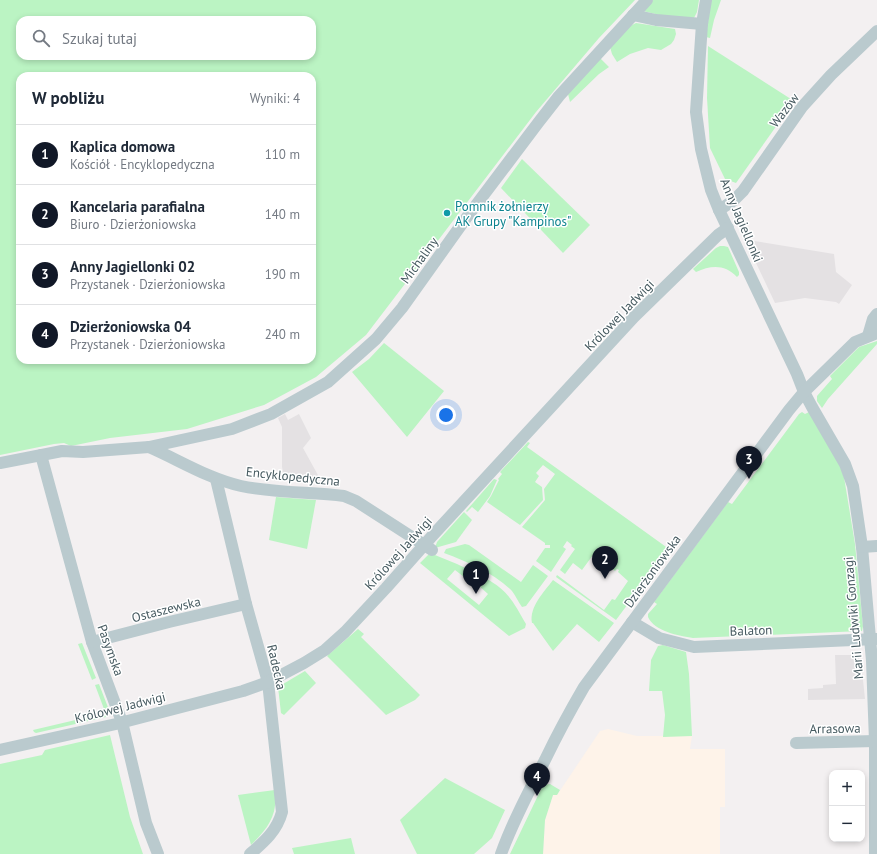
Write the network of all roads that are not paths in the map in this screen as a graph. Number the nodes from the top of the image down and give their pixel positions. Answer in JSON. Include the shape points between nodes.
{"nodes":[{"id":1,"x":647,"y":0,"type":"edge"},
{"id":2,"x":706,"y":0,"type":"edge"},
{"id":3,"x":633,"y":15,"type":"junction"},
{"id":4,"x":702,"y":24,"type":"junction"},
{"id":5,"x":877,"y":31,"type":"edge"},
{"id":6,"x":719,"y":210,"type":"junction"},
{"id":7,"x":728,"y":228,"type":"junction"},
{"id":8,"x":877,"y":314,"type":"edge"},
{"id":9,"x":872,"y":334,"type":"edge"},
{"id":10,"x":804,"y":392,"type":"junction"},
{"id":11,"x":149,"y":447,"type":"junction"},
{"id":12,"x":41,"y":454,"type":"junction"},
{"id":13,"x":0,"y":463,"type":"edge"},
{"id":14,"x":216,"y":479,"type":"junction"},
{"id":15,"x":424,"y":545,"type":"junction"},
{"id":16,"x":877,"y":546,"type":"edge"},
{"id":17,"x":862,"y":547,"type":"junction"},
{"id":18,"x":246,"y":604,"type":"junction"},
{"id":19,"x":632,"y":622,"type":"junction"},
{"id":20,"x":873,"y":640,"type":"edge"},
{"id":21,"x":92,"y":642,"type":"junction"},
{"id":22,"x":268,"y":682,"type":"junction"},
{"id":23,"x":122,"y":722,"type":"junction"},
{"id":24,"x":876,"y":738,"type":"edge"},
{"id":25,"x":796,"y":743,"type":"dead end"},
{"id":26,"x":0,"y":750,"type":"edge"},
{"id":27,"x":158,"y":854,"type":"edge"},
{"id":28,"x":250,"y":854,"type":"edge"},
{"id":29,"x":501,"y":854,"type":"edge"},
{"id":30,"x":875,"y":854,"type":"edge"}],
"edges":[{"from":1,"to":3,"type":"street","name":"Michaliny"},
{"from":2,"to":4,"type":"street","name":"Anny Jagiellonki"},
{"from":3,"to":4,"type":"street","via":[[662,21]]},
{"from":3,"to":11,"type":"street","name":"Michaliny","via":[[560,96],[464,221],[402,308],[376,339],[347,366],[328,382],[271,414],[232,429]]},
{"from":4,"to":6,"type":"street","name":"Anny Jagiellonki","via":[[696,112],[701,149],[711,190]]},
{"from":5,"to":6,"type":"street","name":"Wazów","via":[[802,107],[743,191]]},
{"from":6,"to":7,"type":"street","name":"Anny Jagiellonki"},
{"from":7,"to":10,"type":"street","name":"Anny Jagiellonki"},
{"from":7,"to":15,"type":"street","name":"Królowej Jadwigi","via":[[634,317]]},
{"from":8,"to":9,"type":"street","via":[[873,319]]},
{"from":9,"to":10,"type":"street","name":"Dzierżoniowska","via":[[854,342]]},
{"from":10,"to":17,"type":"street","name":"Marii Ludwiki Gonzagi","via":[[851,478]]},
{"from":10,"to":19,"type":"street","name":"Dzierżoniowska"},
{"from":11,"to":12,"type":"street","name":"Encyklopedyczna"},
{"from":11,"to":14,"type":"street","name":"Encyklopedyczna"},
{"from":12,"to":13,"type":"street","name":"Encyklopedyczna"},
{"from":12,"to":21,"type":"street","name":"Pasymska"},
{"from":14,"to":15,"type":"street","name":"Encyklopedyczna","via":[[267,490],[344,496],[356,501]]},
{"from":14,"to":18,"type":"street","name":"Radecka"},
{"from":15,"to":22,"type":"street","name":"Królowej Jadwigi","via":[[345,632],[325,650]]},
{"from":16,"to":17,"type":"street"},
{"from":17,"to":20,"type":"street","name":"Marii Ludwiki Gonzagi"},
{"from":18,"to":21,"type":"street","name":"Ostaszewska"},
{"from":18,"to":22,"type":"street","name":"Radecka"},
{"from":19,"to":20,"type":"street","name":"Balaton","via":[[659,638],[694,647]]},
{"from":19,"to":29,"type":"street","name":"Dzierżoniowska","via":[[574,704],[508,833]]},
{"from":20,"to":24,"type":"street","name":"Marii Ludwiki Gonzagi"},
{"from":21,"to":23,"type":"street","name":"Pasymska"},
{"from":22,"to":23,"type":"street","name":"Królowej Jadwigi","via":[[243,691]]},
{"from":22,"to":28,"type":"street","name":"Radecka","via":[[282,812],[276,827]]},
{"from":23,"to":26,"type":"street","name":"Królowej Jadwigi"},
{"from":23,"to":27,"type":"street","name":"Pasymska","via":[[146,824]]},
{"from":24,"to":25,"type":"street","name":"Arrasowa"},
{"from":24,"to":30,"type":"street","name":"Marii Ludwiki Gonzagi"}]}
